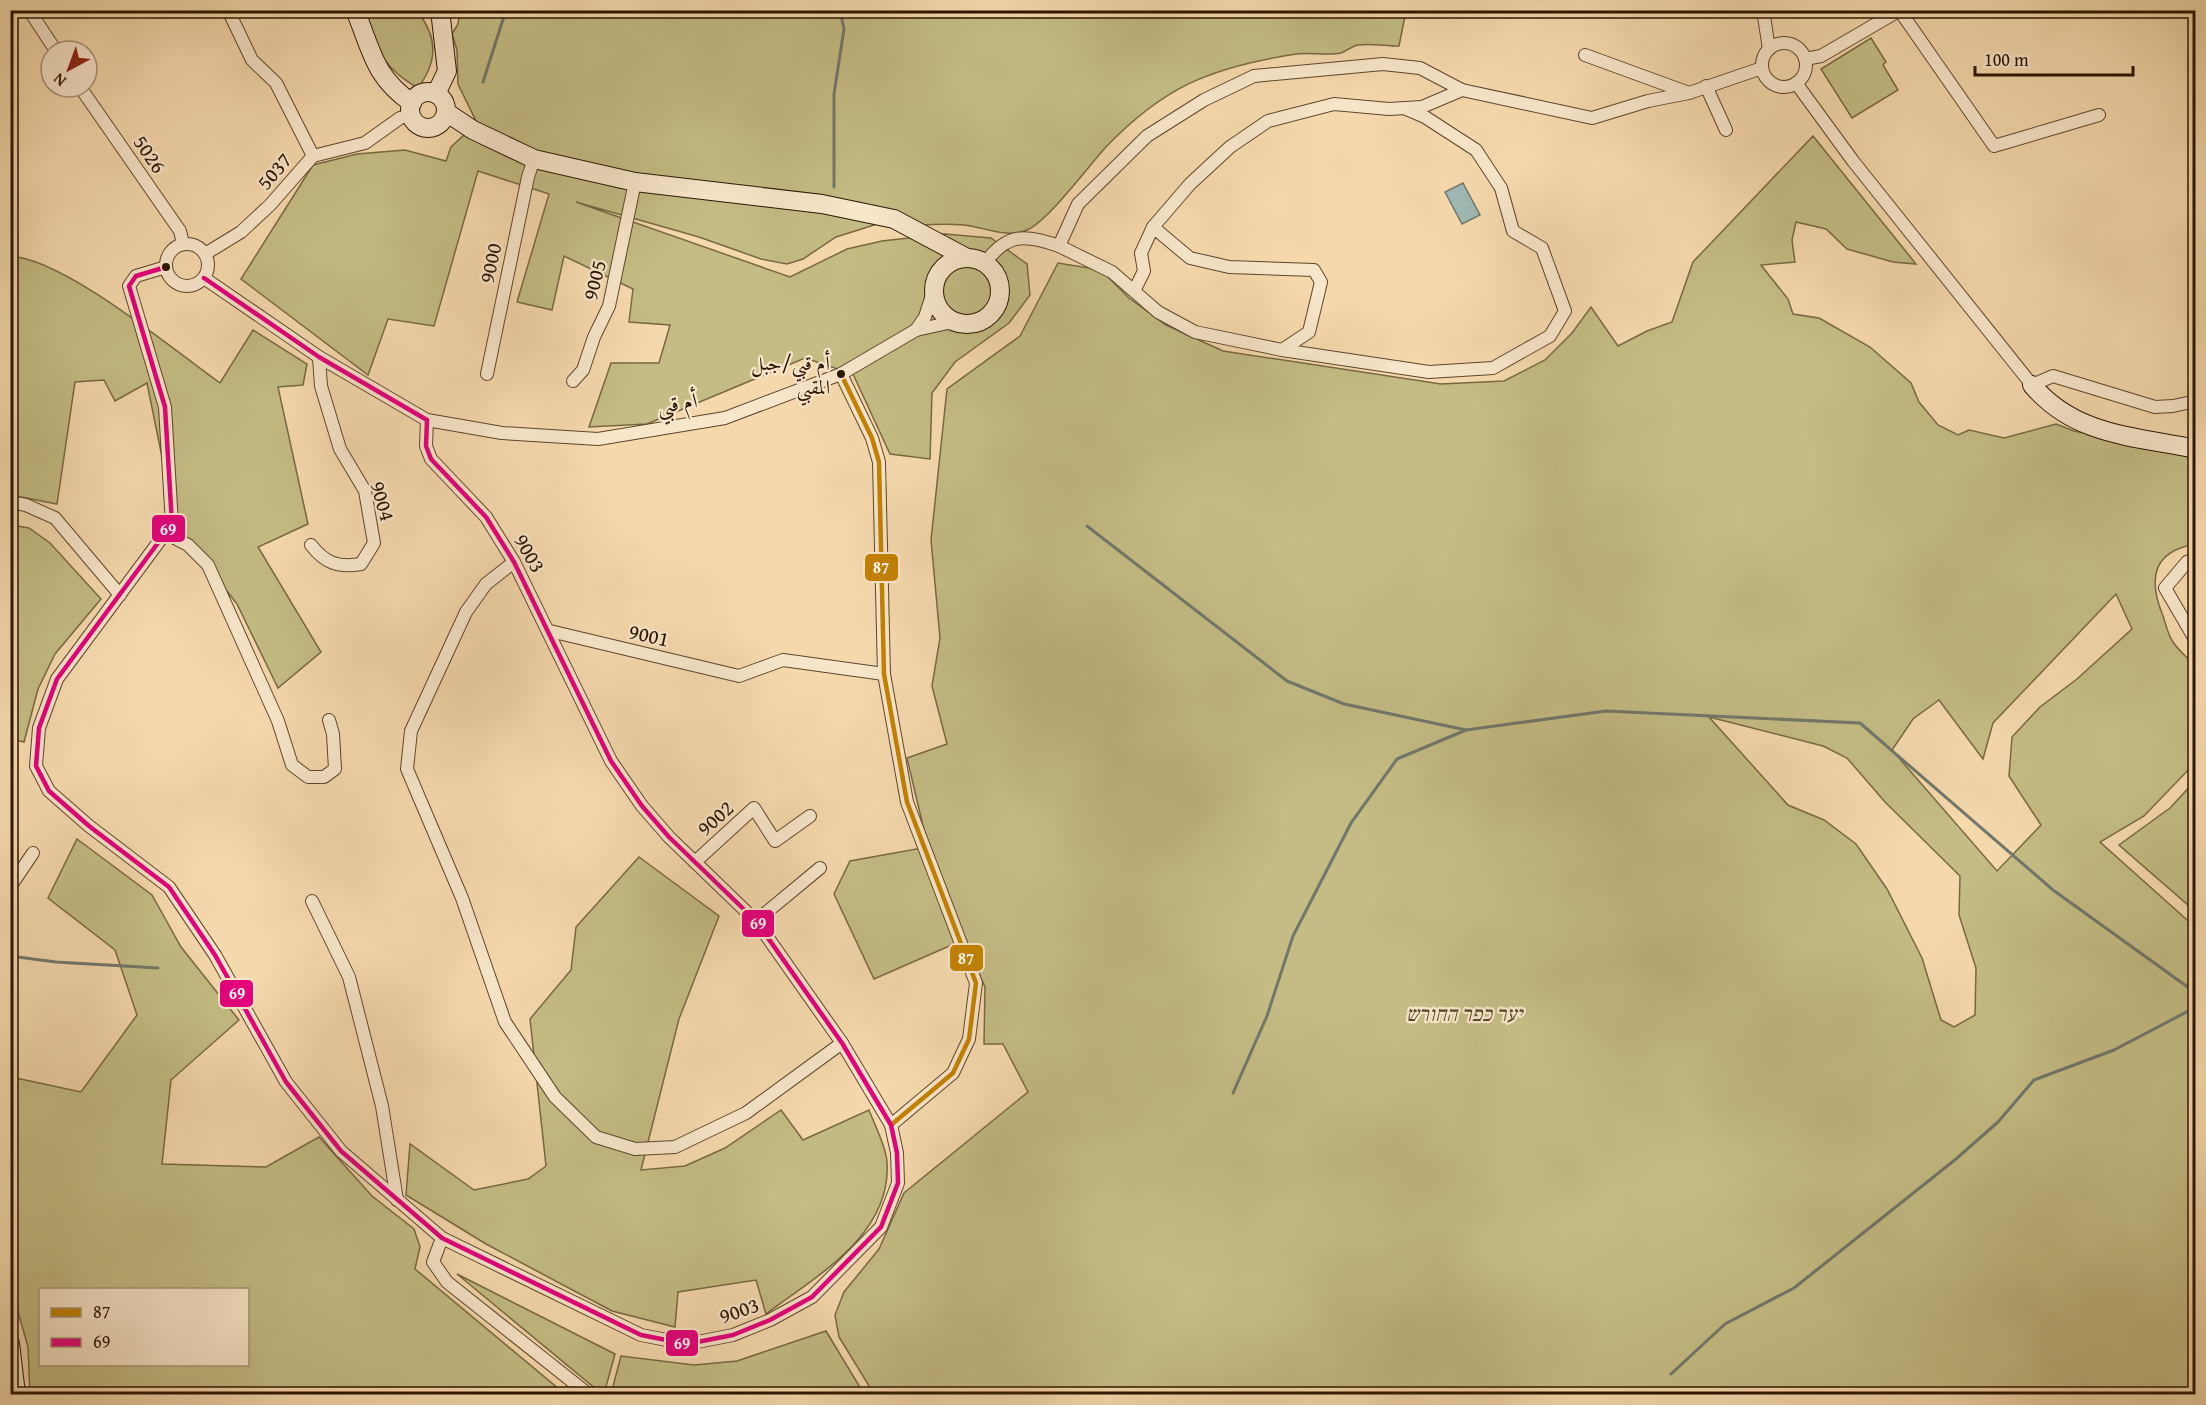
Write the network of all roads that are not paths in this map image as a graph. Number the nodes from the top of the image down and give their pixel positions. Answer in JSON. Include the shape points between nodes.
{"nodes":[{"id":1,"x":29,"y":10,"type":"edge"},
{"id":2,"x":228,"y":10,"type":"edge"},
{"id":3,"x":356,"y":10,"type":"edge"},
{"id":4,"x":440,"y":10,"type":"edge"},
{"id":5,"x":1763,"y":10,"type":"edge"},
{"id":6,"x":1900,"y":11,"type":"edge"},
{"id":7,"x":48,"y":39,"type":"edge"},
{"id":8,"x":1769,"y":49,"type":"junction"},
{"id":9,"x":1585,"y":55,"type":"dead end"},
{"id":10,"x":1805,"y":59,"type":"junction"},
{"id":11,"x":1762,"y":68,"type":"junction"},
{"id":12,"x":1796,"y":83,"type":"junction"},
{"id":13,"x":1706,"y":86,"type":"junction"},
{"id":14,"x":1462,"y":90,"type":"junction"},
{"id":15,"x":1689,"y":93,"type":"junction"},
{"id":16,"x":436,"y":94,"type":"junction"},
{"id":17,"x":88,"y":99,"type":"edge"},
{"id":18,"x":1404,"y":108,"type":"junction"},
{"id":19,"x":411,"y":109,"type":"junction"},
{"id":20,"x":446,"y":112,"type":"junction"},
{"id":21,"x":2099,"y":115,"type":"dead end"},
{"id":22,"x":1726,"y":130,"type":"dead end"},
{"id":23,"x":313,"y":156,"type":"junction"},
{"id":24,"x":534,"y":159,"type":"junction"},
{"id":25,"x":635,"y":182,"type":"junction"},
{"id":26,"x":1153,"y":227,"type":"junction"},
{"id":27,"x":910,"y":229,"type":"junction"},
{"id":28,"x":183,"y":244,"type":"junction"},
{"id":29,"x":1059,"y":246,"type":"junction"},
{"id":30,"x":205,"y":254,"type":"junction"},
{"id":31,"x":976,"y":260,"type":"junction"},
{"id":32,"x":166,"y":267,"type":"junction"},
{"id":33,"x":204,"y":278,"type":"junction"},
{"id":34,"x":934,"y":286,"type":"junction"},
{"id":35,"x":1134,"y":291,"type":"junction"},
{"id":36,"x":962,"y":324,"type":"junction"},
{"id":37,"x":916,"y":330,"type":"junction"},
{"id":38,"x":1282,"y":350,"type":"junction"},
{"id":39,"x":319,"y":357,"type":"junction"},
{"id":40,"x":487,"y":374,"type":"dead end"},
{"id":41,"x":841,"y":374,"type":"junction"},
{"id":42,"x":573,"y":381,"type":"dead end"},
{"id":43,"x":2032,"y":385,"type":"junction"},
{"id":44,"x":2196,"y":401,"type":"edge"},
{"id":45,"x":427,"y":420,"type":"junction"},
{"id":46,"x":2196,"y":449,"type":"edge"},
{"id":47,"x":10,"y":502,"type":"edge"},
{"id":48,"x":167,"y":534,"type":"junction"},
{"id":49,"x":311,"y":545,"type":"dead end"},
{"id":50,"x":2196,"y":558,"type":"edge"},
{"id":51,"x":514,"y":562,"type":"junction"},
{"id":52,"x":120,"y":595,"type":"junction"},
{"id":53,"x":550,"y":631,"type":"junction"},
{"id":54,"x":2196,"y":641,"type":"edge"},
{"id":55,"x":884,"y":674,"type":"junction"},
{"id":56,"x":329,"y":720,"type":"dead end"},
{"id":57,"x":810,"y":816,"type":"dead end"},
{"id":58,"x":33,"y":853,"type":"dead end"},
{"id":59,"x":695,"y":862,"type":"junction"},
{"id":60,"x":820,"y":868,"type":"dead end"},
{"id":61,"x":10,"y":887,"type":"edge"},
{"id":62,"x":312,"y":901,"type":"dead end"},
{"id":63,"x":756,"y":921,"type":"junction"},
{"id":64,"x":842,"y":1042,"type":"junction"},
{"id":65,"x":891,"y":1125,"type":"junction"},
{"id":66,"x":397,"y":1200,"type":"junction"},
{"id":67,"x":442,"y":1238,"type":"junction"},
{"id":68,"x":10,"y":1343,"type":"edge"},
{"id":69,"x":16,"y":1395,"type":"edge"},
{"id":70,"x":588,"y":1395,"type":"edge"}],
"edges":[{"from":1,"to":7,"type":"street"},
{"from":2,"to":23,"type":"street","via":[[252,60],[276,83]]},
{"from":3,"to":19,"type":"street","via":[[379,72]]},
{"from":4,"to":16,"type":"street","via":[[447,72]]},
{"from":5,"to":8,"type":"street"},
{"from":6,"to":10,"type":"street","via":[[1821,56]]},
{"from":6,"to":21,"type":"street","via":[[1994,146]]},
{"from":8,"to":10,"type":"street","via":[[1790,44]]},
{"from":8,"to":11,"type":"street"},
{"from":9,"to":15,"type":"street"},
{"from":10,"to":12,"type":"street","via":[[1804,72]]},
{"from":11,"to":12,"type":"street","via":[[1775,85]]},
{"from":11,"to":13,"type":"street"},
{"from":12,"to":43,"type":"street","via":[[1853,161]]},
{"from":13,"to":15,"type":"street"},
{"from":13,"to":22,"type":"street"},
{"from":14,"to":15,"type":"street","via":[[1592,118]]},
{"from":14,"to":18,"type":"street","via":[[1422,107]]},
{"from":14,"to":29,"type":"street","via":[[1420,68],[1383,64],[1254,76],[1204,99],[1147,136],[1078,204]]},
{"from":16,"to":19,"type":"street","via":[[424,92]]},
{"from":16,"to":20,"type":"street","via":[[444,101]]},
{"from":17,"to":28,"type":"street","name":"5026","via":[[180,231]]},
{"from":18,"to":26,"type":"street","via":[[1334,104],[1268,121],[1230,147],[1190,184]]},
{"from":18,"to":38,"type":"street","via":[[1476,150],[1501,188],[1513,231],[1542,248],[1564,311],[1550,336],[1493,368],[1429,372]]},
{"from":19,"to":20,"type":"street","via":[[419,125],[428,127],[441,122]]},
{"from":19,"to":23,"type":"street","name":"5037","via":[[365,143]]},
{"from":20,"to":24,"type":"street","via":[[472,130]]},
{"from":23,"to":30,"type":"street","name":"5037","via":[[241,232]]},
{"from":24,"to":25,"type":"street"},
{"from":24,"to":40,"type":"street","name":"9000"},
{"from":25,"to":27,"type":"street","via":[[822,204],[894,219]]},
{"from":25,"to":42,"type":"street","name":"9005","via":[[609,306],[583,370]]},
{"from":26,"to":35,"type":"street","via":[[1141,253],[1144,271]]},
{"from":26,"to":38,"type":"street","via":[[1190,258],[1229,267],[1314,270],[1321,282],[1309,332]]},
{"from":27,"to":31,"type":"street"},
{"from":27,"to":34,"type":"street","via":[[931,255]]},
{"from":28,"to":30,"type":"street","via":[[196,246]]},
{"from":28,"to":32,"type":"street","via":[[172,250]]},
{"from":29,"to":31,"type":"street","via":[[1035,237],[1009,239]]},
{"from":29,"to":35,"type":"street","via":[[1112,272]]},
{"from":30,"to":33,"type":"street","via":[[208,266]]},
{"from":31,"to":34,"type":"street","via":[[945,265]]},
{"from":31,"to":36,"type":"street","via":[[996,275],[1000,286],[997,307],[980,322]]},
{"from":32,"to":33,"type":"street","via":[[171,279],[182,285],[194,285]]},
{"from":32,"to":48,"type":"street","via":[[136,276],[129,286],[165,407],[172,524]]},
{"from":33,"to":39,"type":"street"},
{"from":34,"to":36,"type":"street","via":[[935,304],[942,314]]},
{"from":34,"to":37,"type":"street","via":[[925,316]]},
{"from":35,"to":38,"type":"street","via":[[1158,312],[1195,332]]},
{"from":36,"to":37,"type":"street","name":"أم قبي"},
{"from":37,"to":41,"type":"street","name":"أم قبي"},
{"from":39,"to":45,"type":"street"},
{"from":39,"to":49,"type":"street","name":"9004","via":[[321,386],[340,449],[364,491],[374,543],[361,564],[343,567],[322,558]]},
{"from":41,"to":45,"type":"street","name":"أم قبي","via":[[724,418],[598,439],[502,433]]},
{"from":41,"to":55,"type":"street","via":[[872,438],[879,462]]},
{"from":43,"to":44,"type":"street","via":[[2053,376],[2156,407]]},
{"from":43,"to":46,"type":"street","via":[[2053,407],[2077,422]]},
{"from":45,"to":51,"type":"street","name":"9003","via":[[426,446],[431,459],[486,517]]},
{"from":47,"to":52,"type":"street","via":[[55,518]]},
{"from":48,"to":52,"type":"street","name":"9003"},
{"from":48,"to":56,"type":"street","via":[[188,545],[208,565],[278,721],[292,765],[308,777],[324,777],[335,769]]},
{"from":50,"to":54,"type":"street","via":[[2187,562],[2165,588]]},
{"from":51,"to":53,"type":"street","name":"9003"},
{"from":51,"to":64,"type":"street","via":[[486,584],[466,612],[411,731],[407,770],[462,898],[505,1022],[555,1097],[596,1137],[635,1149],[675,1147],[746,1113]]},
{"from":52,"to":66,"type":"street","name":"9003","via":[[57,680],[39,728],[36,766],[50,790],[89,826],[169,887],[215,955],[286,1082],[341,1151]]},
{"from":53,"to":55,"type":"street","name":"9001","via":[[739,676],[783,660]]},
{"from":53,"to":59,"type":"street","name":"9003","via":[[610,761],[642,806]]},
{"from":55,"to":65,"type":"street","via":[[907,802],[976,983],[969,1039],[953,1073]]},
{"from":57,"to":59,"type":"street","name":"9002","via":[[775,841],[754,808]]},
{"from":58,"to":61,"type":"street"},
{"from":59,"to":63,"type":"street","name":"9003"},
{"from":60,"to":63,"type":"street"},
{"from":62,"to":66,"type":"street","via":[[349,976],[382,1106]]},
{"from":63,"to":64,"type":"street","name":"9003"},
{"from":64,"to":65,"type":"street","name":"9003"},
{"from":65,"to":67,"type":"street","name":"9003","via":[[898,1183],[881,1227],[812,1297],[732,1335],[687,1344],[641,1335]]},
{"from":66,"to":67,"type":"street","name":"9003"},
{"from":67,"to":70,"type":"street","via":[[433,1262],[447,1282]]},
{"from":68,"to":69,"type":"street"}]}
